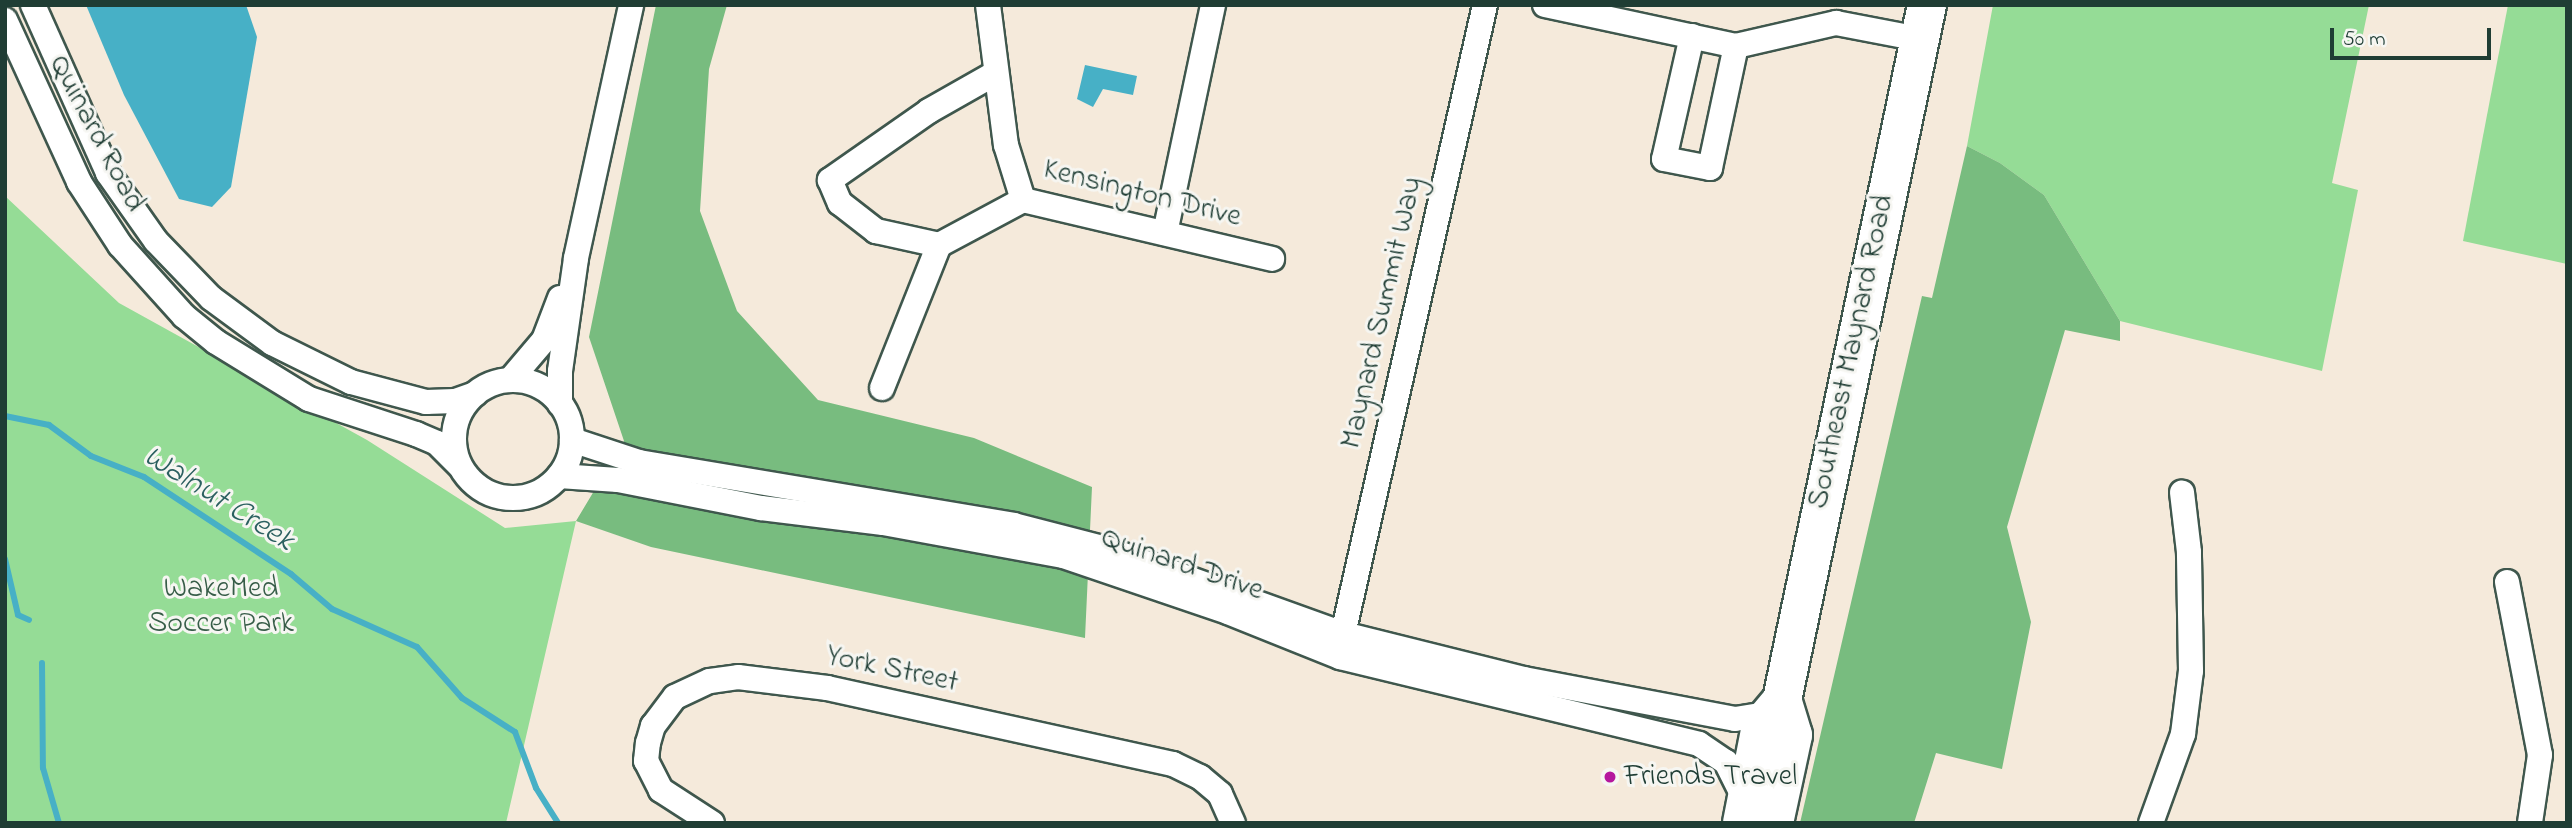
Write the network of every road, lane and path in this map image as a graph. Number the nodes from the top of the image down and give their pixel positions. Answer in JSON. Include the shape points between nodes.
{"nodes":[{"id":1,"x":33,"y":5,"type":"edge"},
{"id":2,"x":631,"y":5,"type":"edge"},
{"id":3,"x":988,"y":5,"type":"edge"},
{"id":4,"x":1213,"y":5,"type":"edge"},
{"id":5,"x":1485,"y":5,"type":"edge"},
{"id":6,"x":1545,"y":5,"type":"edge"},
{"id":7,"x":5,"y":20,"type":"edge"},
{"id":8,"x":1923,"y":22,"type":"edge"},
{"id":9,"x":1692,"y":36,"type":"junction"},
{"id":10,"x":1736,"y":46,"type":"junction"},
{"id":11,"x":994,"y":74,"type":"junction"},
{"id":12,"x":1023,"y":200,"type":"junction"},
{"id":13,"x":1165,"y":233,"type":"junction"},
{"id":14,"x":939,"y":245,"type":"junction"},
{"id":15,"x":576,"y":258,"type":"junction"},
{"id":16,"x":1272,"y":259,"type":"dead end"},
{"id":17,"x":510,"y":380,"type":"junction"},
{"id":18,"x":882,"y":388,"type":"dead end"},
{"id":19,"x":475,"y":394,"type":"junction"},
{"id":20,"x":560,"y":404,"type":"junction"},
{"id":21,"x":572,"y":440,"type":"junction"},
{"id":22,"x":459,"y":465,"type":"junction"},
{"id":23,"x":559,"y":476,"type":"junction"},
{"id":24,"x":2182,"y":492,"type":"dead end"},
{"id":25,"x":2507,"y":582,"type":"dead end"},
{"id":26,"x":1343,"y":634,"type":"junction"},
{"id":27,"x":1777,"y":707,"type":"junction"},
{"id":28,"x":1754,"y":816,"type":"edge"},
{"id":29,"x":712,"y":823,"type":"edge"},
{"id":30,"x":1233,"y":823,"type":"edge"},
{"id":31,"x":2151,"y":823,"type":"edge"},
{"id":32,"x":2530,"y":823,"type":"edge"}],
"edges":[{"from":1,"to":19,"type":"street","name":"Quinard Road","via":[[108,173],[156,241],[211,298],[272,343],[351,382],[426,402],[455,401]]},
{"from":2,"to":15,"type":"street"},
{"from":3,"to":11,"type":"street","name":"Kensington Drive"},
{"from":4,"to":13,"type":"street"},
{"from":5,"to":26,"type":"street","name":"Maynard Summit Way"},
{"from":6,"to":9,"type":"street"},
{"from":7,"to":22,"type":"street","name":"Quinard Road","via":[[79,182],[120,245],[184,316],[216,342],[309,399],[426,438]]},
{"from":8,"to":10,"type":"street","via":[[1836,23]]},
{"from":8,"to":27,"type":"main road","name":"Southeast Maynard Road"},
{"from":9,"to":10,"type":"street"},
{"from":9,"to":10,"type":"street","via":[[1664,159],[1710,169]]},
{"from":11,"to":12,"type":"street","name":"Kensington Drive","via":[[1006,145]]},
{"from":11,"to":14,"type":"street","via":[[929,111],[830,180],[839,203],[876,232]]},
{"from":12,"to":13,"type":"street","name":"Kensington Drive"},
{"from":12,"to":14,"type":"street"},
{"from":13,"to":16,"type":"street","name":"Kensington Drive"},
{"from":14,"to":18,"type":"street"},
{"from":15,"to":17,"type":"street","via":[[544,340]]},
{"from":15,"to":20,"type":"street","via":[[560,371]]},
{"from":17,"to":19,"type":"street"},
{"from":17,"to":20,"type":"street","via":[[529,382]]},
{"from":19,"to":22,"type":"street","via":[[455,427],[453,446]]},
{"from":20,"to":21,"type":"street"},
{"from":21,"to":23,"type":"street"},
{"from":21,"to":26,"type":"street","name":"Quinard Drive","via":[[639,462],[1027,528],[1107,548]]},
{"from":22,"to":23,"type":"street","via":[[487,492],[506,498],[526,497]]},
{"from":23,"to":28,"type":"street","name":"Quinard Drive","via":[[618,480],[749,506],[883,523],[1063,556],[1228,612],[1340,657],[1699,744],[1726,762]]},
{"from":24,"to":31,"type":"street","via":[[2189,552],[2191,671],[2183,734]]},
{"from":25,"to":32,"type":"street","via":[[2540,755]]},
{"from":26,"to":27,"type":"street","name":"Quinard Drive","via":[[1688,712],[1735,719]]},
{"from":27,"to":28,"type":"main road","name":"Southeast Maynard Road","via":[[1793,736]]},
{"from":29,"to":30,"type":"street","name":"York Street","via":[[661,790],[646,761],[648,743],[653,726],[676,696],[710,681],[738,677],[827,688],[1173,764],[1200,777],[1220,794]]}]}
